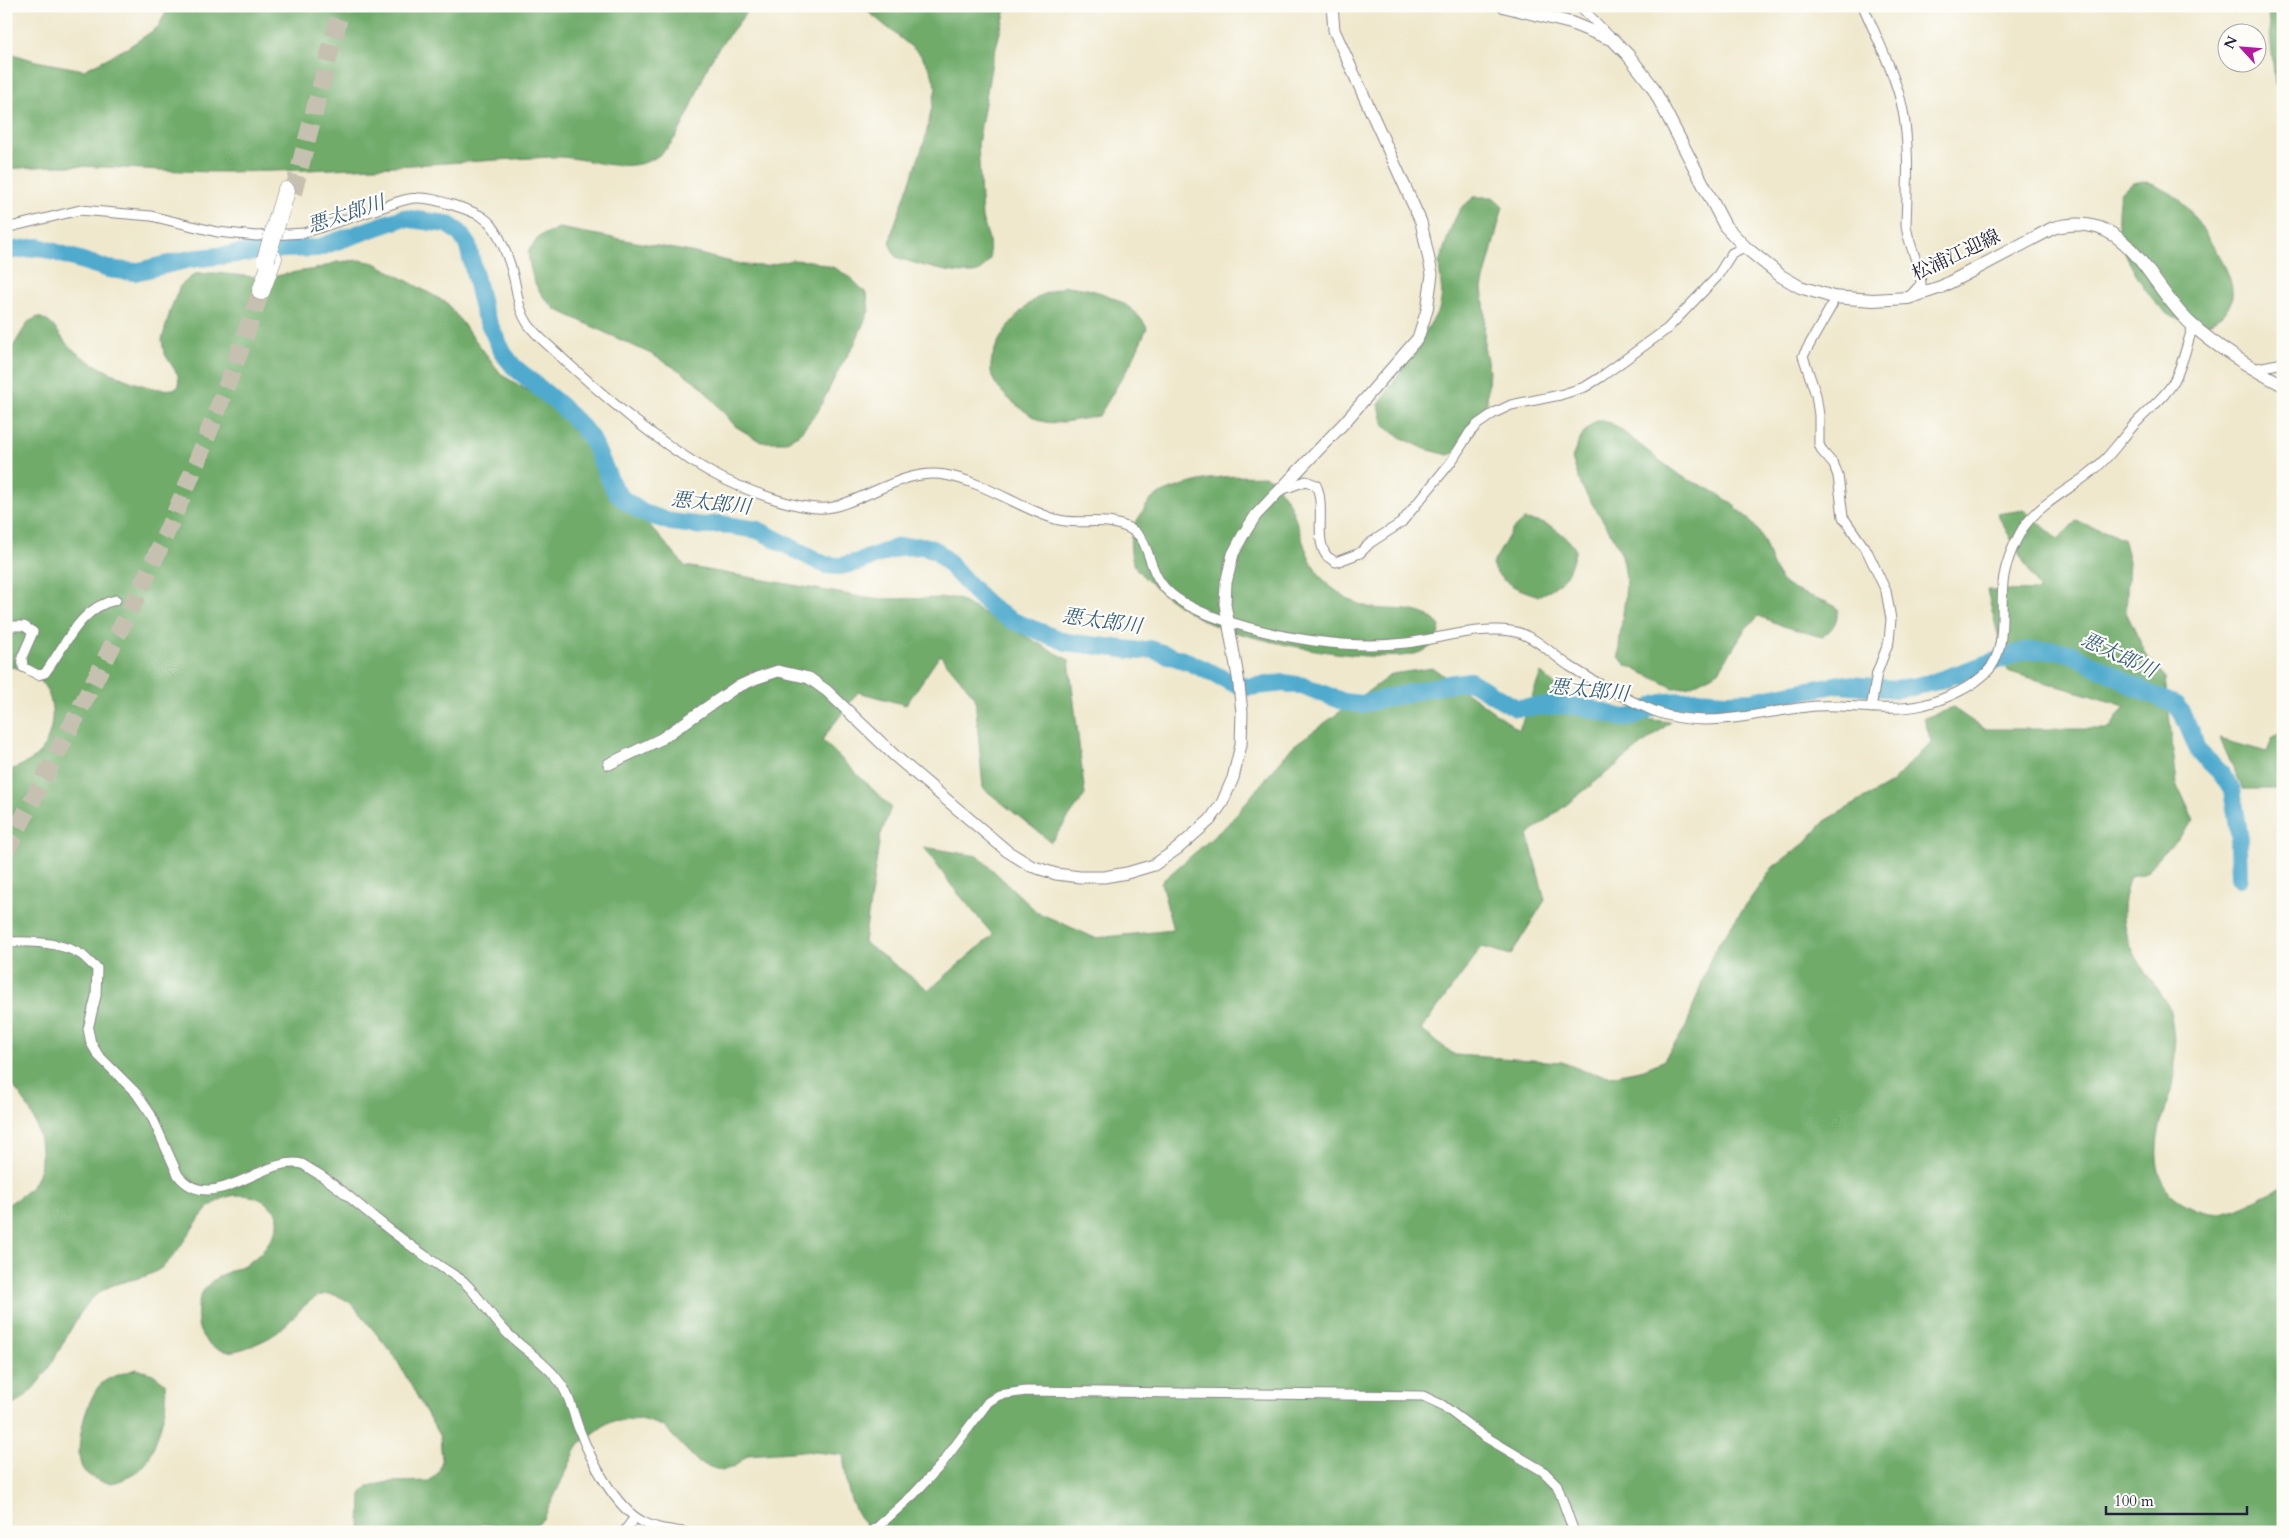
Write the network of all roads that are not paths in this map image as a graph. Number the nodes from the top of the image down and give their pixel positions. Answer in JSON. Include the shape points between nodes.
{"nodes":[{"id":1,"x":1332,"y":6,"type":"edge"},
{"id":2,"x":1503,"y":6,"type":"edge"},
{"id":3,"x":1580,"y":6,"type":"edge"},
{"id":4,"x":1863,"y":6,"type":"edge"},
{"id":5,"x":1613,"y":40,"type":"junction"},
{"id":6,"x":289,"y":192,"type":"tunnel mouth"},
{"id":7,"x":6,"y":228,"type":"edge"},
{"id":8,"x":1745,"y":247,"type":"junction"},
{"id":9,"x":258,"y":290,"type":"tunnel mouth"},
{"id":10,"x":1832,"y":296,"type":"junction"},
{"id":11,"x":1908,"y":298,"type":"junction"},
{"id":12,"x":2193,"y":326,"type":"junction"},
{"id":13,"x":2283,"y":363,"type":"edge"},
{"id":14,"x":2252,"y":369,"type":"junction"},
{"id":15,"x":2283,"y":385,"type":"edge"},
{"id":16,"x":1281,"y":490,"type":"junction"},
{"id":17,"x":116,"y":600,"type":"dead end"},
{"id":18,"x":1230,"y":622,"type":"junction"},
{"id":19,"x":6,"y":626,"type":"edge"},
{"id":20,"x":1871,"y":708,"type":"junction"},
{"id":21,"x":609,"y":764,"type":"dead end"},
{"id":22,"x":6,"y":942,"type":"edge"},
{"id":23,"x":635,"y":1517,"type":"junction"},
{"id":24,"x":624,"y":1532,"type":"edge"},
{"id":25,"x":684,"y":1532,"type":"edge"},
{"id":26,"x":872,"y":1532,"type":"edge"},
{"id":27,"x":1574,"y":1532,"type":"edge"}],
"edges":[{"from":1,"to":16,"type":"street","via":[[1334,30],[1421,222],[1432,274],[1427,310],[1418,338]]},
{"from":2,"to":5,"type":"main road","name":"松浦江迎線","via":[[1571,23]]},
{"from":3,"to":5,"type":"street"},
{"from":4,"to":11,"type":"street","via":[[1903,110],[1907,150],[1906,226],[1921,271],[1921,284]]},
{"from":5,"to":8,"type":"main road","name":"松浦江迎線","via":[[1652,86],[1725,226]]},
{"from":6,"to":9,"type":"highway","bridge":true},
{"from":7,"to":18,"type":"street","via":[[80,210],[151,216],[217,232],[288,235],[304,233],[420,197],[479,214],[496,231],[514,274],[518,304],[535,332],[616,406],[710,472],[739,486],[814,508],[830,508],[909,478],[945,475],[973,483],[1051,518],[1069,522],[1111,522],[1142,536],[1159,582],[1175,597]]},
{"from":8,"to":10,"type":"main road","name":"松浦江迎線","via":[[1800,287]]},
{"from":8,"to":16,"type":"street","via":[[1732,253],[1716,278],[1667,329],[1602,377],[1560,395],[1510,405],[1478,424],[1401,524],[1360,553],[1336,562],[1326,556],[1322,543],[1320,494],[1316,485],[1306,481]]},
{"from":10,"to":11,"type":"main road","name":"松浦江迎線","via":[[1873,300]]},
{"from":10,"to":20,"type":"street","via":[[1832,304],[1804,356],[1816,394],[1819,444],[1838,476],[1842,517],[1868,553],[1886,591],[1891,619],[1889,641],[1877,673]]},
{"from":11,"to":12,"type":"main road","name":"松浦江迎線","via":[[1941,288],[2053,228],[2090,224],[2107,229],[2123,241],[2175,309]]},
{"from":12,"to":14,"type":"main road","name":"松浦江迎線"},
{"from":12,"to":20,"type":"street","via":[[2171,388],[2130,429],[2110,457],[2058,495],[2023,530],[2003,581],[2000,640],[1990,670],[1957,693],[1918,706]]},
{"from":13,"to":14,"type":"street"},
{"from":14,"to":15,"type":"main road","name":"松浦江迎線"},
{"from":16,"to":18,"type":"street","via":[[1256,516],[1233,554],[1225,604]]},
{"from":17,"to":19,"type":"street","via":[[93,609],[50,666],[38,675],[23,668],[22,657],[33,632],[24,626]]},
{"from":18,"to":20,"type":"street","via":[[1288,636],[1371,645],[1485,631],[1514,631],[1535,641],[1606,688],[1674,718],[1700,721],[1729,719],[1815,706]]},
{"from":18,"to":21,"type":"street","via":[[1242,712],[1241,745],[1233,778],[1210,820],[1177,850],[1154,865],[1127,873],[1080,877],[1031,866],[1007,851],[902,763],[827,691],[809,678],[794,674],[778,672],[735,688],[661,739]]},
{"from":22,"to":23,"type":"street","via":[[68,948],[97,968],[96,996],[88,1029],[91,1043],[98,1055],[136,1093],[151,1115],[184,1183],[195,1190],[212,1190],[284,1165],[302,1164],[334,1183],[369,1214],[463,1281],[498,1324],[558,1378],[603,1479]]},
{"from":23,"to":24,"type":"street"},
{"from":23,"to":25,"type":"street","via":[[658,1528]]},
{"from":26,"to":27,"type":"street","via":[[940,1466],[988,1402],[999,1395],[1035,1391],[1424,1396],[1543,1471],[1557,1485]]}]}
